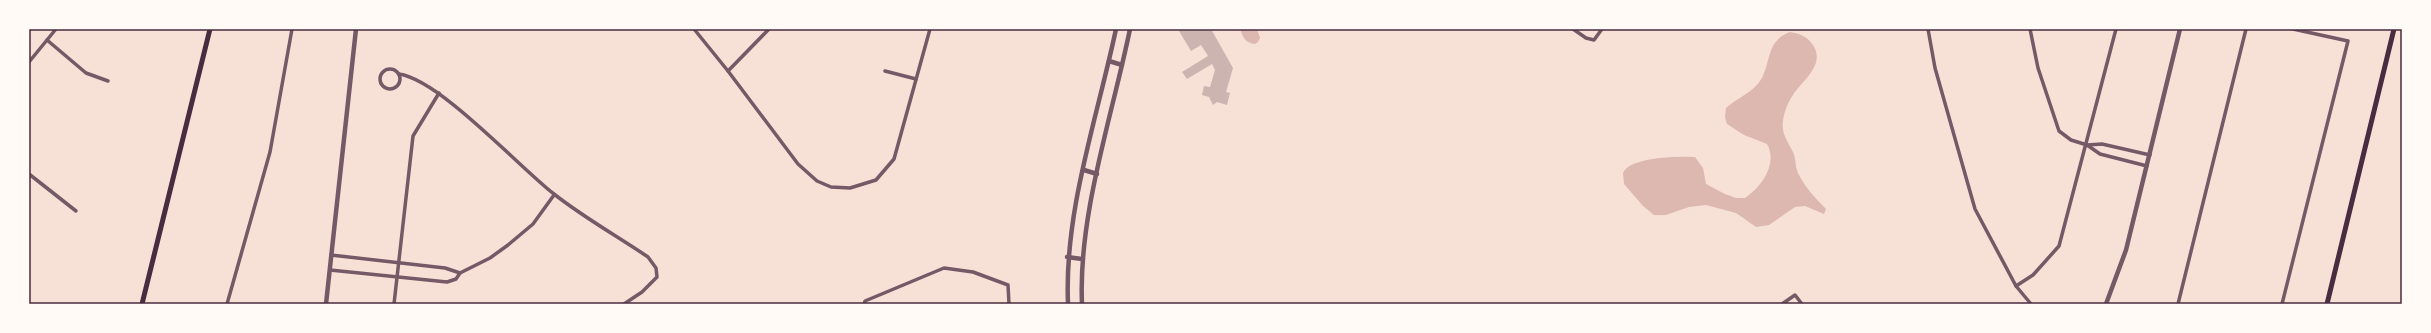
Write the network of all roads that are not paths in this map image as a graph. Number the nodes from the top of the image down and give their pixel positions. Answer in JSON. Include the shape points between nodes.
{"nodes":[{"id":1,"x":56,"y":29,"type":"edge"},
{"id":2,"x":210,"y":29,"type":"edge"},
{"id":3,"x":292,"y":29,"type":"edge"},
{"id":4,"x":356,"y":29,"type":"edge"},
{"id":5,"x":694,"y":29,"type":"edge"},
{"id":6,"x":769,"y":29,"type":"edge"},
{"id":7,"x":930,"y":29,"type":"edge"},
{"id":8,"x":1116,"y":29,"type":"edge"},
{"id":9,"x":1130,"y":29,"type":"edge"},
{"id":10,"x":1573,"y":29,"type":"edge"},
{"id":11,"x":1928,"y":29,"type":"edge"},
{"id":12,"x":2030,"y":29,"type":"edge"},
{"id":13,"x":2116,"y":29,"type":"edge"},
{"id":14,"x":2180,"y":29,"type":"edge"},
{"id":15,"x":2246,"y":29,"type":"edge"},
{"id":16,"x":2293,"y":29,"type":"edge"},
{"id":17,"x":2394,"y":29,"type":"edge"},
{"id":18,"x":1601,"y":31,"type":"edge"},
{"id":19,"x":47,"y":40,"type":"junction"},
{"id":20,"x":29,"y":62,"type":"edge"},
{"id":21,"x":1108,"y":62,"type":"junction"},
{"id":22,"x":1122,"y":65,"type":"junction"},
{"id":23,"x":728,"y":71,"type":"junction"},
{"id":24,"x":884,"y":71,"type":"dead end"},
{"id":25,"x":399,"y":74,"type":"junction"},
{"id":26,"x":916,"y":79,"type":"junction"},
{"id":27,"x":108,"y":81,"type":"dead end"},
{"id":28,"x":440,"y":94,"type":"junction"},
{"id":29,"x":2087,"y":145,"type":"junction"},
{"id":30,"x":2150,"y":155,"type":"junction"},
{"id":31,"x":2147,"y":166,"type":"junction"},
{"id":32,"x":1084,"y":170,"type":"junction"},
{"id":33,"x":29,"y":174,"type":"edge"},
{"id":34,"x":1097,"y":174,"type":"junction"},
{"id":35,"x":554,"y":195,"type":"junction"},
{"id":36,"x":76,"y":211,"type":"dead end"},
{"id":37,"x":331,"y":255,"type":"junction"},
{"id":38,"x":1068,"y":257,"type":"junction"},
{"id":39,"x":1082,"y":259,"type":"junction"},
{"id":40,"x":399,"y":263,"type":"junction"},
{"id":41,"x":330,"y":270,"type":"junction"},
{"id":42,"x":460,"y":272,"type":"junction"},
{"id":43,"x":397,"y":278,"type":"junction"},
{"id":44,"x":2016,"y":286,"type":"junction"},
{"id":45,"x":864,"y":303,"type":"edge"},
{"id":46,"x":142,"y":304,"type":"edge"},
{"id":47,"x":227,"y":304,"type":"edge"},
{"id":48,"x":326,"y":304,"type":"edge"},
{"id":49,"x":394,"y":304,"type":"edge"},
{"id":50,"x":624,"y":304,"type":"edge"},
{"id":51,"x":1010,"y":304,"type":"edge"},
{"id":52,"x":1068,"y":304,"type":"edge"},
{"id":53,"x":1082,"y":304,"type":"edge"},
{"id":54,"x":1782,"y":304,"type":"edge"},
{"id":55,"x":1802,"y":304,"type":"edge"},
{"id":56,"x":2031,"y":304,"type":"edge"},
{"id":57,"x":2106,"y":304,"type":"edge"},
{"id":58,"x":2178,"y":304,"type":"edge"},
{"id":59,"x":2282,"y":304,"type":"edge"},
{"id":60,"x":2326,"y":304,"type":"edge"}],
"edges":[{"from":1,"to":19,"type":"street"},
{"from":2,"to":46,"type":"main road"},
{"from":3,"to":47,"type":"street","via":[[270,152]]},
{"from":4,"to":37,"type":"street"},
{"from":5,"to":23,"type":"street"},
{"from":6,"to":23,"type":"street"},
{"from":7,"to":26,"type":"street"},
{"from":8,"to":21,"type":"street"},
{"from":9,"to":22,"type":"street"},
{"from":10,"to":18,"type":"street","via":[[1594,40]]},
{"from":11,"to":44,"type":"street","via":[[1935,68],[1975,209]]},
{"from":12,"to":29,"type":"street","via":[[2038,68],[2059,131],[2071,140]]},
{"from":13,"to":29,"type":"street"},
{"from":14,"to":30,"type":"street"},
{"from":15,"to":58,"type":"street"},
{"from":16,"to":59,"type":"street","via":[[2348,41]]},
{"from":17,"to":60,"type":"main road"},
{"from":19,"to":20,"type":"street"},
{"from":19,"to":27,"type":"street","via":[[86,73]]},
{"from":21,"to":22,"type":"street"},
{"from":21,"to":32,"type":"street"},
{"from":22,"to":34,"type":"street"},
{"from":23,"to":26,"type":"street","via":[[798,164],[817,181],[831,187],[850,188],[876,180],[894,159]]},
{"from":24,"to":26,"type":"street"},
{"from":25,"to":25,"type":"street","via":[[392,69],[385,70],[381,74],[381,84],[386,88],[393,88],[400,81]]},
{"from":25,"to":28,"type":"street","via":[[412,78]]},
{"from":28,"to":35,"type":"street"},
{"from":28,"to":40,"type":"street","via":[[413,136]]},
{"from":29,"to":30,"type":"street","via":[[2102,144]]},
{"from":29,"to":31,"type":"street","via":[[2100,154]]},
{"from":29,"to":44,"type":"street","via":[[2059,246],[2033,275]]},
{"from":30,"to":31,"type":"street"},
{"from":31,"to":57,"type":"street","via":[[2126,250]]},
{"from":32,"to":34,"type":"street"},
{"from":32,"to":38,"type":"street","via":[[1072,221]]},
{"from":33,"to":36,"type":"street"},
{"from":34,"to":39,"type":"street"},
{"from":35,"to":42,"type":"street","via":[[533,224],[490,258]]},
{"from":35,"to":50,"type":"street","via":[[648,257],[656,268],[657,277],[642,292]]},
{"from":37,"to":40,"type":"street"},
{"from":37,"to":41,"type":"street"},
{"from":38,"to":39,"type":"street"},
{"from":38,"to":52,"type":"street"},
{"from":39,"to":53,"type":"street"},
{"from":40,"to":42,"type":"street"},
{"from":40,"to":43,"type":"street"},
{"from":41,"to":43,"type":"street"},
{"from":41,"to":48,"type":"street"},
{"from":42,"to":43,"type":"street","via":[[456,279],[446,282]]},
{"from":43,"to":49,"type":"street"},
{"from":44,"to":56,"type":"street"},
{"from":45,"to":51,"type":"street","via":[[944,268],[973,272],[1008,285]]},
{"from":54,"to":55,"type":"street","via":[[1795,295]]}]}
